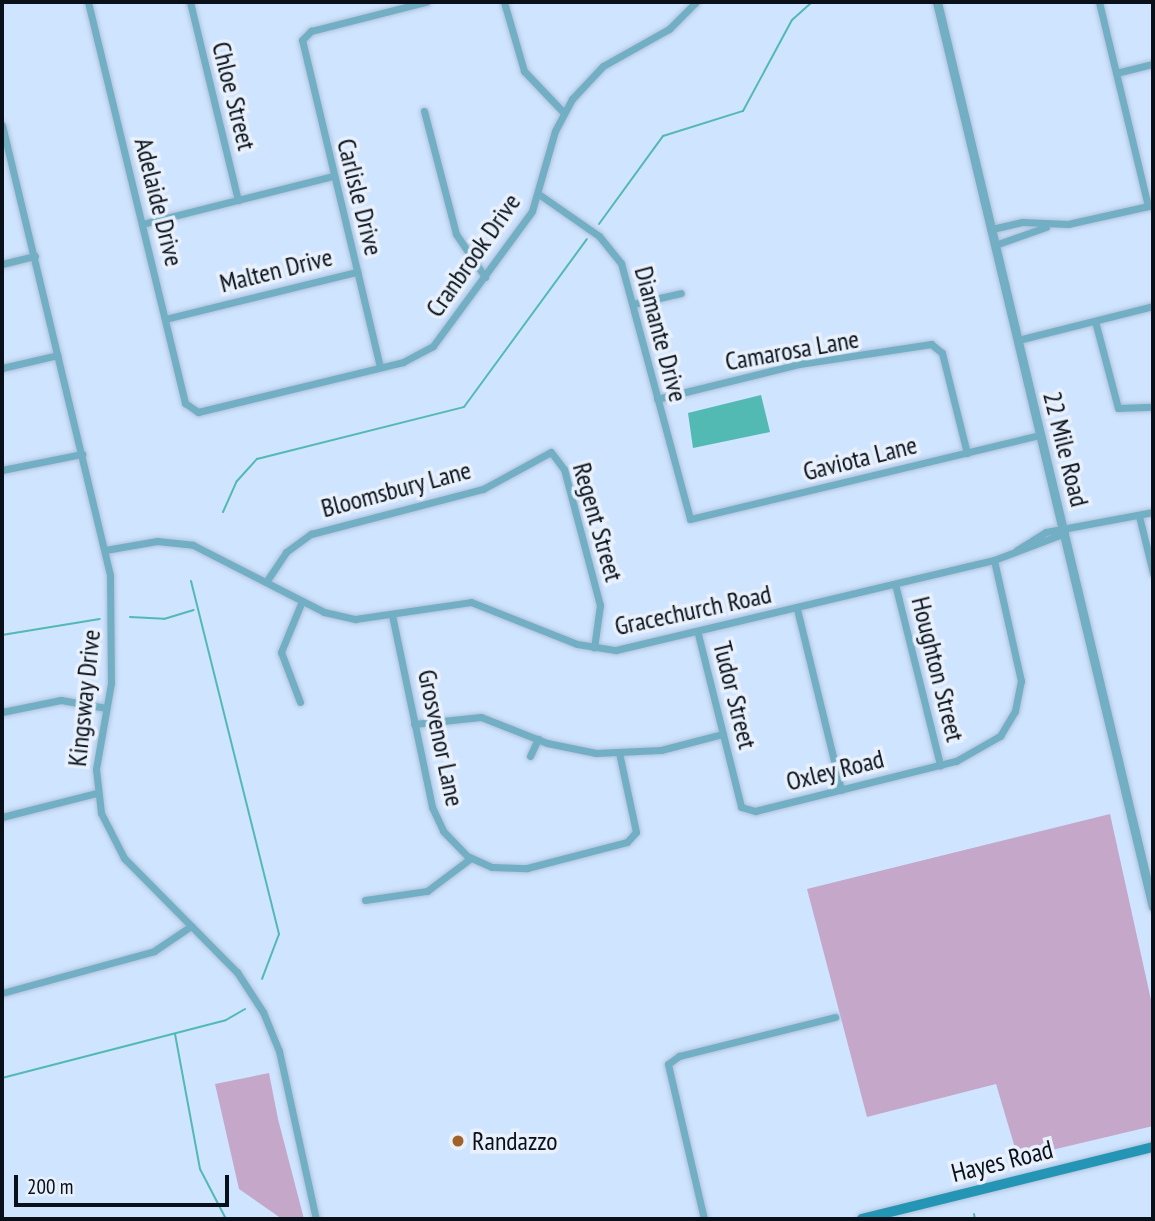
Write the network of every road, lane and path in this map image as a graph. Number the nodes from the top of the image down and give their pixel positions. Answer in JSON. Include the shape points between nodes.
{"nodes":[{"id":1,"x":88,"y":2,"type":"edge"},
{"id":2,"x":190,"y":2,"type":"edge"},
{"id":3,"x":426,"y":2,"type":"edge"},
{"id":4,"x":504,"y":2,"type":"edge"},
{"id":5,"x":696,"y":2,"type":"edge"},
{"id":6,"x":937,"y":2,"type":"edge"},
{"id":7,"x":1099,"y":2,"type":"edge"},
{"id":8,"x":400,"y":5,"type":"edge"},
{"id":9,"x":1153,"y":64,"type":"edge"},
{"id":10,"x":1116,"y":73,"type":"junction"},
{"id":11,"x":424,"y":111,"type":"dead end"},
{"id":12,"x":563,"y":112,"type":"junction"},
{"id":13,"x":2,"y":125,"type":"edge"},
{"id":14,"x":333,"y":176,"type":"junction"},
{"id":15,"x":540,"y":195,"type":"junction"},
{"id":16,"x":238,"y":200,"type":"junction"},
{"id":17,"x":1151,"y":206,"type":"edge"},
{"id":18,"x":142,"y":224,"type":"junction"},
{"id":19,"x":1046,"y":227,"type":"junction"},
{"id":20,"x":992,"y":229,"type":"junction"},
{"id":21,"x":995,"y":245,"type":"junction"},
{"id":22,"x":34,"y":256,"type":"junction"},
{"id":23,"x":2,"y":264,"type":"edge"},
{"id":24,"x":356,"y":272,"type":"junction"},
{"id":25,"x":485,"y":277,"type":"junction"},
{"id":26,"x":681,"y":293,"type":"dead end"},
{"id":27,"x":633,"y":304,"type":"junction"},
{"id":28,"x":1153,"y":306,"type":"edge"},
{"id":29,"x":165,"y":319,"type":"junction"},
{"id":30,"x":1095,"y":321,"type":"junction"},
{"id":31,"x":1018,"y":340,"type":"junction"},
{"id":32,"x":58,"y":355,"type":"junction"},
{"id":33,"x":380,"y":367,"type":"junction"},
{"id":34,"x":2,"y":368,"type":"edge"},
{"id":35,"x":657,"y":399,"type":"junction"},
{"id":36,"x":1153,"y":407,"type":"edge"},
{"id":37,"x":192,"y":411,"type":"joint"},
{"id":38,"x":1041,"y":435,"type":"junction"},
{"id":39,"x":551,"y":452,"type":"joint"},
{"id":40,"x":967,"y":453,"type":"junction"},
{"id":41,"x":82,"y":454,"type":"junction"},
{"id":42,"x":2,"y":470,"type":"edge"},
{"id":43,"x":1153,"y":512,"type":"edge"},
{"id":44,"x":1139,"y":516,"type":"junction"},
{"id":45,"x":690,"y":519,"type":"joint"},
{"id":46,"x":1065,"y":533,"type":"junction"},
{"id":47,"x":105,"y":550,"type":"junction"},
{"id":48,"x":994,"y":560,"type":"junction"},
{"id":49,"x":1153,"y":573,"type":"edge"},
{"id":50,"x":266,"y":582,"type":"junction"},
{"id":51,"x":895,"y":584,"type":"junction"},
{"id":52,"x":302,"y":601,"type":"junction"},
{"id":53,"x":797,"y":609,"type":"junction"},
{"id":54,"x":392,"y":615,"type":"junction"},
{"id":55,"x":698,"y":634,"type":"junction"},
{"id":56,"x":593,"y":648,"type":"junction"},
{"id":57,"x":300,"y":702,"type":"dead end"},
{"id":58,"x":106,"y":708,"type":"junction"},
{"id":59,"x":2,"y":712,"type":"edge"},
{"id":60,"x":414,"y":724,"type":"junction"},
{"id":61,"x":723,"y":734,"type":"junction"},
{"id":62,"x":538,"y":739,"type":"junction"},
{"id":63,"x":619,"y":753,"type":"junction"},
{"id":64,"x":530,"y":756,"type":"dead end"},
{"id":65,"x":940,"y":765,"type":"junction"},
{"id":66,"x":841,"y":790,"type":"junction"},
{"id":67,"x":97,"y":793,"type":"junction"},
{"id":68,"x":741,"y":807,"type":"joint"},
{"id":69,"x":2,"y":817,"type":"edge"},
{"id":70,"x":471,"y":858,"type":"junction"},
{"id":71,"x":365,"y":900,"type":"dead end"},
{"id":72,"x":1153,"y":907,"type":"edge"},
{"id":73,"x":191,"y":926,"type":"junction"},
{"id":74,"x":2,"y":993,"type":"edge"},
{"id":75,"x":835,"y":1017,"type":"dead end"},
{"id":76,"x":1153,"y":1147,"type":"edge"},
{"id":77,"x":316,"y":1219,"type":"edge"},
{"id":78,"x":704,"y":1219,"type":"edge"},
{"id":79,"x":862,"y":1219,"type":"edge"}],
"edges":[{"from":1,"to":18,"type":"street","name":"Adelaide Drive"},
{"from":2,"to":16,"type":"street","name":"Chloe Street"},
{"from":3,"to":8,"type":"street"},
{"from":4,"to":12,"type":"street","via":[[524,71]]},
{"from":5,"to":12,"type":"street","name":"Cranbrook Drive","via":[[669,29],[603,66]]},
{"from":6,"to":20,"type":"street","name":"22 Mile Road"},
{"from":7,"to":10,"type":"street"},
{"from":8,"to":14,"type":"street","name":"Carlisle Drive","via":[[303,36]]},
{"from":9,"to":10,"type":"street"},
{"from":10,"to":17,"type":"street"},
{"from":11,"to":25,"type":"street","via":[[456,234]]},
{"from":12,"to":15,"type":"street","name":"Cranbrook Drive"},
{"from":13,"to":22,"type":"street","name":"Kingsway Drive"},
{"from":14,"to":16,"type":"street"},
{"from":14,"to":24,"type":"street","name":"Carlisle Drive"},
{"from":15,"to":25,"type":"street","name":"Cranbrook Drive"},
{"from":15,"to":27,"type":"street","name":"Diamante Drive","via":[[612,249]]},
{"from":16,"to":18,"type":"street"},
{"from":17,"to":19,"type":"street"},
{"from":18,"to":29,"type":"street","name":"Adelaide Drive"},
{"from":19,"to":20,"type":"street","via":[[1023,222]]},
{"from":19,"to":21,"type":"street"},
{"from":20,"to":21,"type":"street","name":"22 Mile Road"},
{"from":21,"to":31,"type":"street","name":"22 Mile Road"},
{"from":22,"to":23,"type":"street"},
{"from":22,"to":32,"type":"street","name":"Kingsway Drive"},
{"from":24,"to":29,"type":"street","name":"Malten Drive"},
{"from":24,"to":33,"type":"street","name":"Carlisle Drive"},
{"from":25,"to":33,"type":"street","name":"Cranbrook Drive","via":[[433,346]]},
{"from":26,"to":27,"type":"street"},
{"from":27,"to":35,"type":"street","name":"Diamante Drive"},
{"from":28,"to":30,"type":"street"},
{"from":29,"to":37,"type":"street","name":"Adelaide Drive"},
{"from":30,"to":31,"type":"street"},
{"from":30,"to":36,"type":"street","via":[[1121,410]]},
{"from":31,"to":38,"type":"street","name":"22 Mile Road"},
{"from":32,"to":34,"type":"street"},
{"from":32,"to":41,"type":"street","name":"Kingsway Drive"},
{"from":33,"to":37,"type":"street","name":"Cranbrook Drive"},
{"from":35,"to":40,"type":"street","name":"Camarosa Lane","via":[[799,365],[936,345]]},
{"from":35,"to":45,"type":"street","name":"Diamante Drive"},
{"from":38,"to":40,"type":"street","name":"Gaviota Lane"},
{"from":38,"to":46,"type":"street","name":"22 Mile Road"},
{"from":39,"to":50,"type":"street","name":"Bloomsbury Lane","via":[[483,489],[316,532],[286,552]]},
{"from":39,"to":56,"type":"street","name":"Regent Street","via":[[564,469],[600,605]]},
{"from":40,"to":45,"type":"street","name":"Gaviota Lane"},
{"from":41,"to":42,"type":"street"},
{"from":41,"to":47,"type":"street","name":"Kingsway Drive"},
{"from":43,"to":44,"type":"street","name":"Gracechurch Road"},
{"from":44,"to":46,"type":"street","name":"Gracechurch Road"},
{"from":44,"to":49,"type":"street"},
{"from":46,"to":48,"type":"street","name":"Gracechurch Road"},
{"from":46,"to":72,"type":"street","name":"22 Mile Road"},
{"from":47,"to":50,"type":"street","name":"Gracechurch Road","via":[[157,541],[193,545]]},
{"from":47,"to":58,"type":"street","name":"Kingsway Drive","via":[[114,626]]},
{"from":48,"to":51,"type":"street","name":"Gracechurch Road"},
{"from":48,"to":65,"type":"street","name":"Oxley Road","via":[[1020,663],[1019,700],[990,745]]},
{"from":50,"to":52,"type":"street","name":"Gracechurch Road"},
{"from":51,"to":53,"type":"street","name":"Gracechurch Road"},
{"from":51,"to":65,"type":"street","name":"Houghton Street"},
{"from":52,"to":54,"type":"street","name":"Gracechurch Road","via":[[355,619]]},
{"from":52,"to":57,"type":"street","via":[[281,652],[283,671]]},
{"from":53,"to":55,"type":"street","name":"Gracechurch Road"},
{"from":53,"to":66,"type":"street"},
{"from":54,"to":56,"type":"street","name":"Gracechurch Road","via":[[471,602]]},
{"from":54,"to":60,"type":"street","name":"Grosvenor Lane"},
{"from":55,"to":56,"type":"street","name":"Gracechurch Road","via":[[635,649]]},
{"from":55,"to":61,"type":"street","name":"Tudor Street"},
{"from":58,"to":59,"type":"street","via":[[61,700]]},
{"from":58,"to":67,"type":"street","name":"Kingsway Drive"},
{"from":60,"to":62,"type":"street","via":[[481,717]]},
{"from":60,"to":70,"type":"street","name":"Grosvenor Lane","via":[[434,815],[446,836]]},
{"from":61,"to":63,"type":"street"},
{"from":61,"to":68,"type":"street","name":"Tudor Street"},
{"from":62,"to":63,"type":"street"},
{"from":62,"to":64,"type":"street"},
{"from":63,"to":70,"type":"street","via":[[634,837],[527,868]]},
{"from":65,"to":66,"type":"street","name":"Oxley Road"},
{"from":66,"to":68,"type":"street","name":"Oxley Road","via":[[755,811]]},
{"from":67,"to":69,"type":"street"},
{"from":67,"to":73,"type":"street","name":"Kingsway Drive","via":[[124,858]]},
{"from":70,"to":71,"type":"street","via":[[427,891]]},
{"from":73,"to":74,"type":"street","via":[[155,951]]},
{"from":73,"to":77,"type":"street","name":"Kingsway Drive","via":[[250,987],[275,1037]]},
{"from":75,"to":78,"type":"street","via":[[679,1056],[668,1064]]},
{"from":76,"to":79,"type":"main road","name":"Hayes Road"}]}
